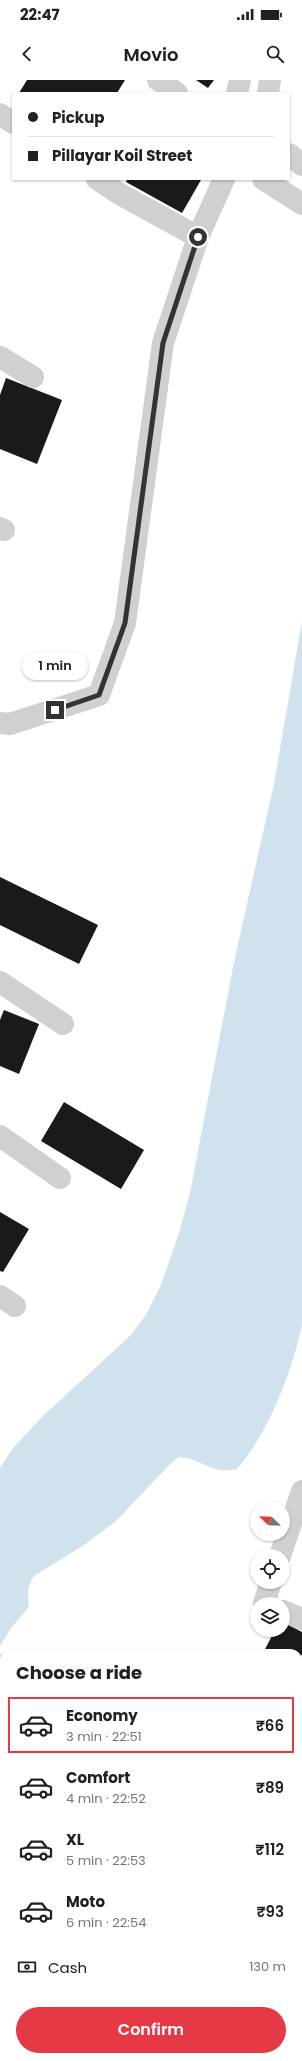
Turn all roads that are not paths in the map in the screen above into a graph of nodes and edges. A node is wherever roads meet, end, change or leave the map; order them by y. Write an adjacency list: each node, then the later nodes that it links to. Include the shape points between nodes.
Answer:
1 (158, 80): 4 (street)
2 (240, 80): 5 (street)
3 (270, 80): 6 (street)
4 (176, 92)
5 (237, 92)
6 (268, 92)
7 (0, 114): 8 (street)
8 (12, 122)
9 (290, 155): 10 (street)
10 (302, 165)
11 (98, 180): 15 (street)
12 (224, 180): 15 (street)
13 (265, 180): 14 (street)
14 (293, 198)
15 (198, 237): 18 (street, via 163,343 125,623 99,695 10,724)
16 (0, 357): 17 (street)
17 (33, 377)
18 (0, 723)
19 (0, 982): 20 (street)
20 (63, 1024)
21 (0, 1136): 22 (street)
22 (60, 1178)
23 (302, 1491): 24 (street)
24 (282, 1549)
25 (290, 1614): 26 (street)
26 (302, 1619)

